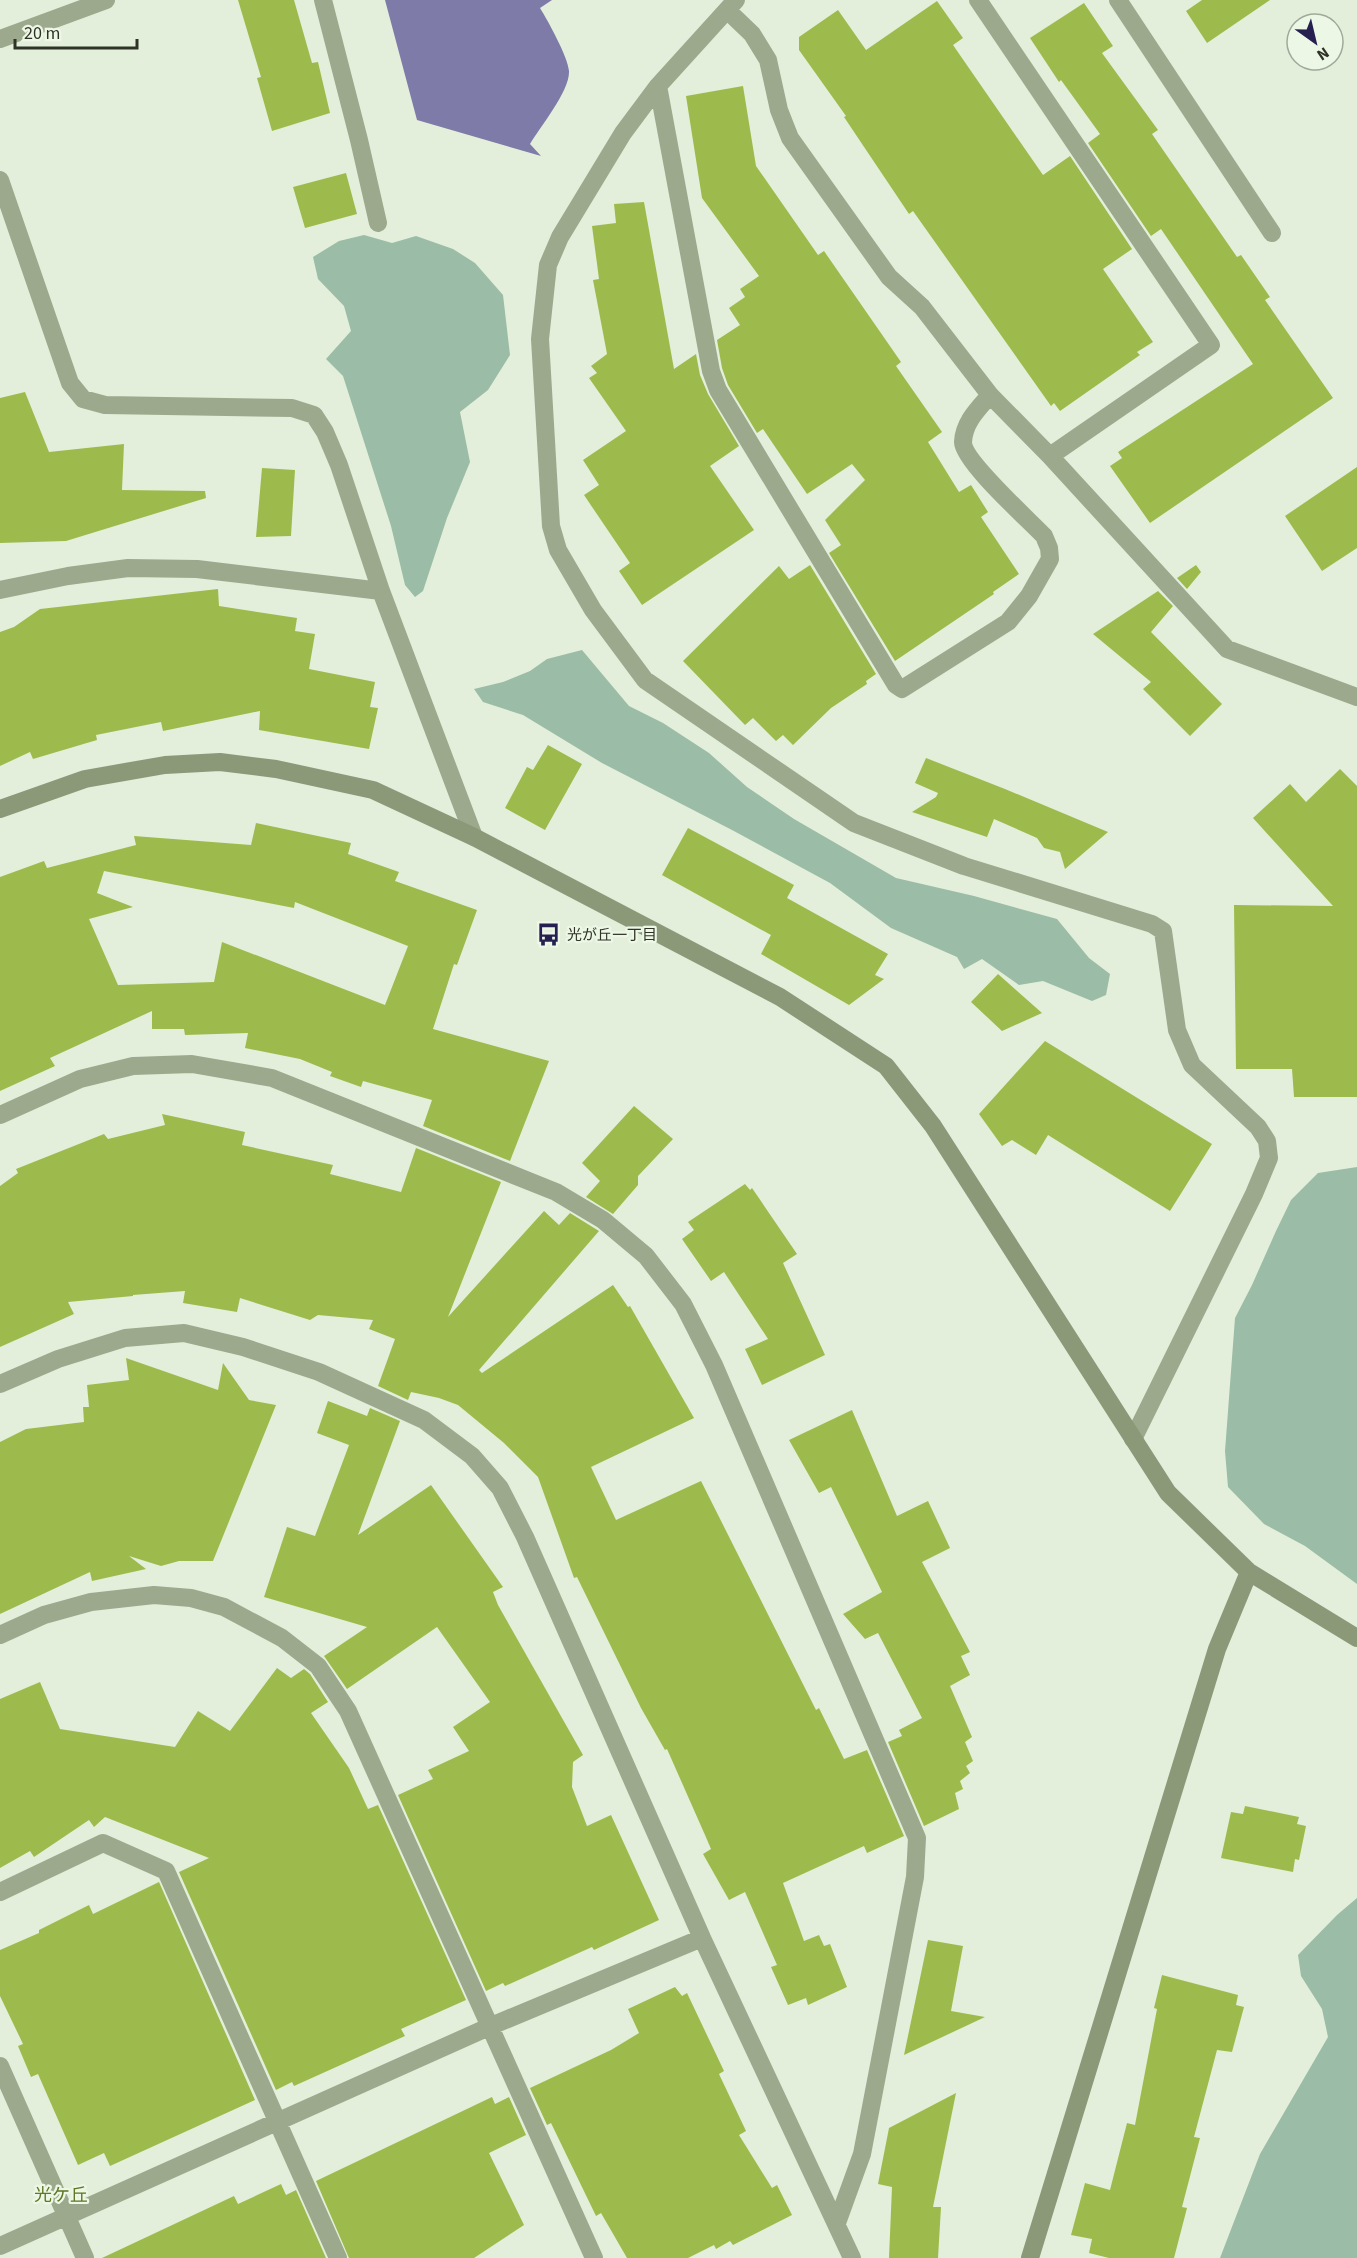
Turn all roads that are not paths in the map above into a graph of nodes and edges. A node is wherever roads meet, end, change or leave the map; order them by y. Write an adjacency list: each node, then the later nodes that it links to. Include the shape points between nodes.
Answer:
1 (106, 0): 6 (street)
2 (323, 0): 9 (street)
3 (978, 0): 12 (street, via 1211,345)
4 (1118, 0): 10 (street)
5 (732, 6): 7 (street); 11 (street, via 768,60 790,138 889,276 922,306)
6 (0, 39)
7 (658, 86): 11 (street, via 711,371 718,390 896,685 902,689 1008,622 1029,596 1050,559 1044,536 971,461 963,444 970,418); 20 (street, via 622,133 548,266 540,339 551,526 558,550 593,610 645,680 854,823 964,866 1152,924 1163,931 1177,1030 1192,1065 1258,1127 1267,1142 1269,1158)
8 (0, 180): 14 (street, via 70,383 83,399 105,405 292,408 314,415 339,465)
9 (378, 223)
10 (1272, 233)
11 (990, 395): 12 (street)
12 (1050, 456): 15 (street, via 1227,649)
13 (0, 590): 14 (street, via 128,568 197,569)
14 (381, 591): 17 (street)
15 (1357, 696)
16 (0, 809): 17 (street, via 85,779 165,765 220,762 276,769 373,790)
17 (474, 837): 20 (street, via 780,997 886,1066 933,1126)
18 (0, 1115): 30 (street, via 80,1079 133,1066 192,1064 272,1078 556,1192 603,1220 646,1256 677,1296 714,1365 917,1838 915,1877 862,2154)
19 (0, 1384): 25 (street, via 58,1359 125,1338 184,1333 319,1372 424,1420 472,1456 500,1488 525,1537)
20 (1133, 1439): 21 (street, via 1168,1492)
21 (1248, 1572): 23 (street); 36 (street, via 1214,1661)
22 (0, 1635): 26 (street, via 44,1615 91,1602 154,1595 191,1598 224,1607 282,1638 318,1666 348,1711)
23 (1357, 1638)
24 (0, 1892): 28 (street, via 103,1844 166,1871)
25 (702, 1938): 26 (street); 30 (street)
26 (491, 2026): 28 (street); 34 (street)
27 (0, 2066): 29 (street)
28 (278, 2121): 29 (street); 33 (street)
29 (66, 2216): 31 (street); 32 (street)
30 (837, 2223): 35 (street)
31 (0, 2246)
32 (85, 2258)
33 (338, 2258)
34 (594, 2258)
35 (852, 2258)
36 (1030, 2258)

